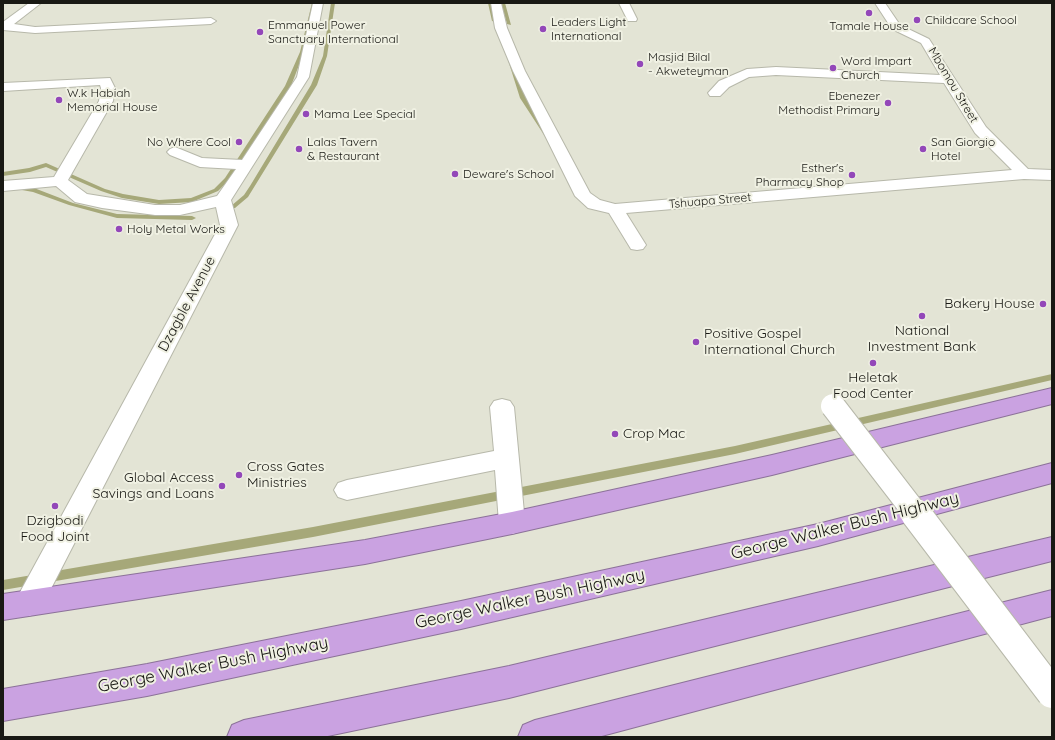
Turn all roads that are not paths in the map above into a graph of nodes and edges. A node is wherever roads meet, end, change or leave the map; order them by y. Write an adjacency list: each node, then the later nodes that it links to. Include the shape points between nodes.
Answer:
1 (36, 3): 7 (street)
2 (318, 3): 15 (street, via 303,77)
3 (496, 3): 21 (street, Tshuapa Street, via 501,28 519,71 583,196 594,204)
4 (624, 3): 8 (street)
5 (880, 3): 11 (street, Mbomou Street, via 896,27 925,41)
6 (3, 17): 7 (street)
7 (16, 17): 10 (street)
8 (632, 19)
9 (211, 20): 10 (street, via 35,30)
10 (3, 27)
11 (949, 79): 13 (street, via 776,71 747,73 724,84); 16 (street, Mbomou Street, via 980,130)
12 (3, 87): 18 (street, via 105,81 108,88 106,101)
13 (715, 93)
14 (175, 152): 15 (street, via 200,162)
15 (247, 165): 20 (street)
16 (1024, 174): 17 (street, Tshuapa Street); 21 (street, Tshuapa Street)
17 (1052, 175)
18 (60, 181): 19 (street); 20 (street, via 81,198 134,208 180,210)
19 (3, 186)
20 (223, 200): 31 (street, Dzagble Avenue, via 229,225)
21 (615, 209): 22 (street)
22 (637, 245)
23 (1052, 396): 29 (highway, via 780,463)
24 (833, 406): 34 (street, bridge)
25 (502, 407): 26 (street)
26 (506, 458): 28 (street); 29 (street)
27 (1052, 473): 35 (highway, George Walker Bush Highway, via 818,535 469,613 147,680)
28 (347, 490)
29 (512, 523): 31 (highway, via 365,552)
30 (1052, 549): 36 (highway, via 509,682)
31 (29, 603): 33 (highway)
32 (1052, 603): 37 (highway)
33 (3, 607)
34 (1052, 693)
35 (3, 705)
36 (244, 737)
37 (535, 737)

